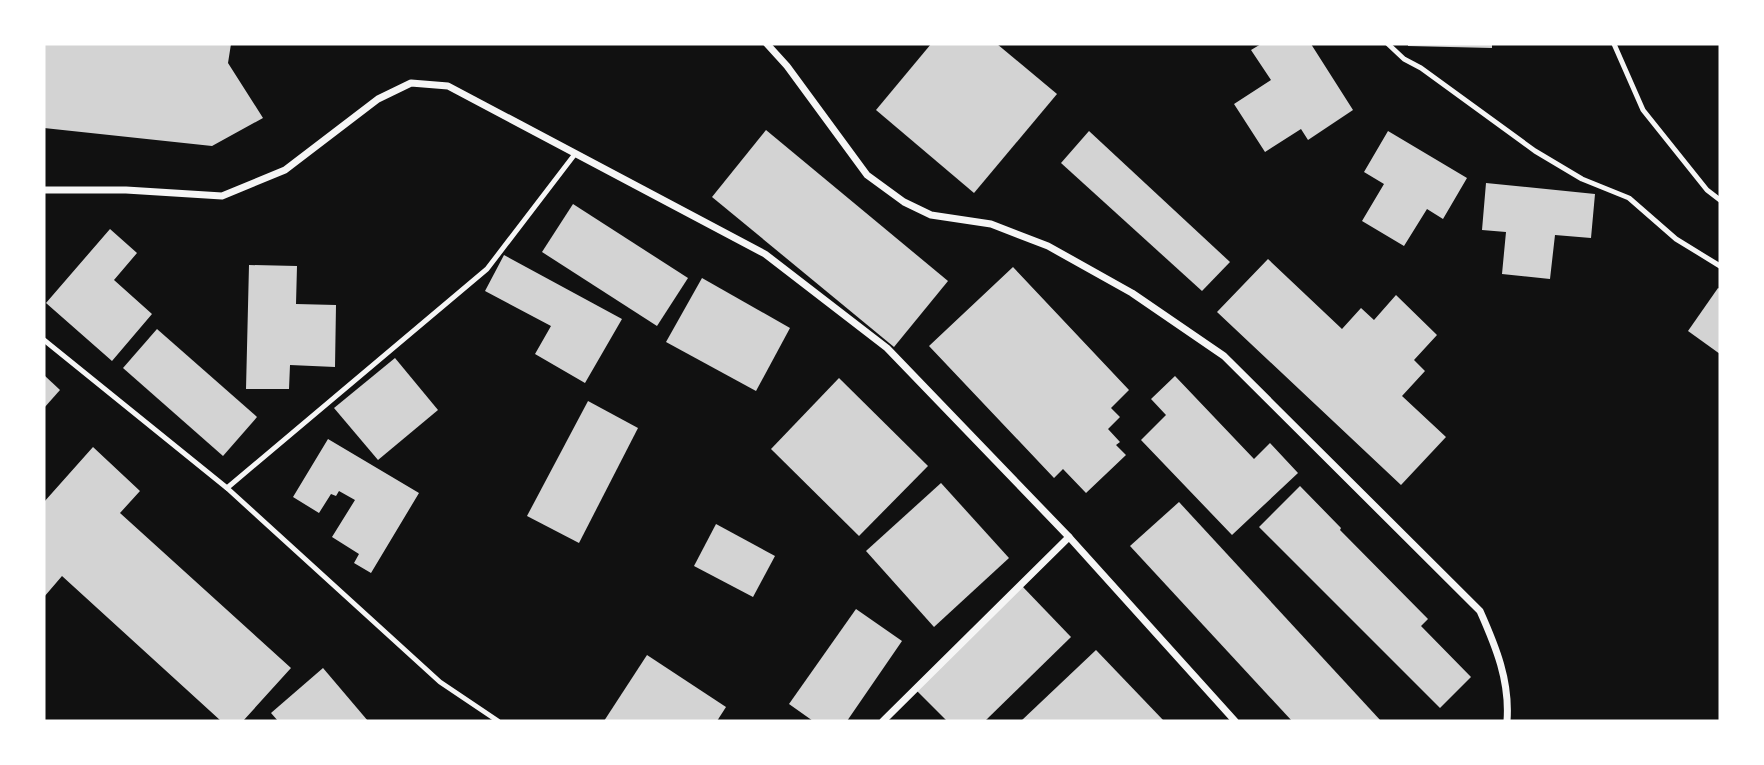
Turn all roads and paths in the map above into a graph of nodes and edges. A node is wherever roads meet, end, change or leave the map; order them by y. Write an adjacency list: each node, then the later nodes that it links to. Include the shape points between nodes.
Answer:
1 (767, 44): 14 (street, via 867,175 904,202 931,215 991,224 1048,246 1132,293 1224,356 1480,611 1501,658)
2 (1388, 44): 7 (lane, via 1535,151 1582,179 1629,198 1676,239)
3 (1614, 44): 6 (lane, via 1643,110)
4 (575, 154): 5 (street, via 448,86 411,83 378,99 285,170 222,196); 9 (lane, via 487,269); 10 (street, via 765,254 887,348)
5 (44, 190)
6 (1720, 200)
7 (1720, 266)
8 (44, 340): 9 (lane)
9 (227, 488): 11 (lane, via 440,682)
10 (1069, 537): 12 (street); 13 (street)
11 (498, 721)
12 (883, 721)
13 (1235, 721)
14 (1507, 721)

